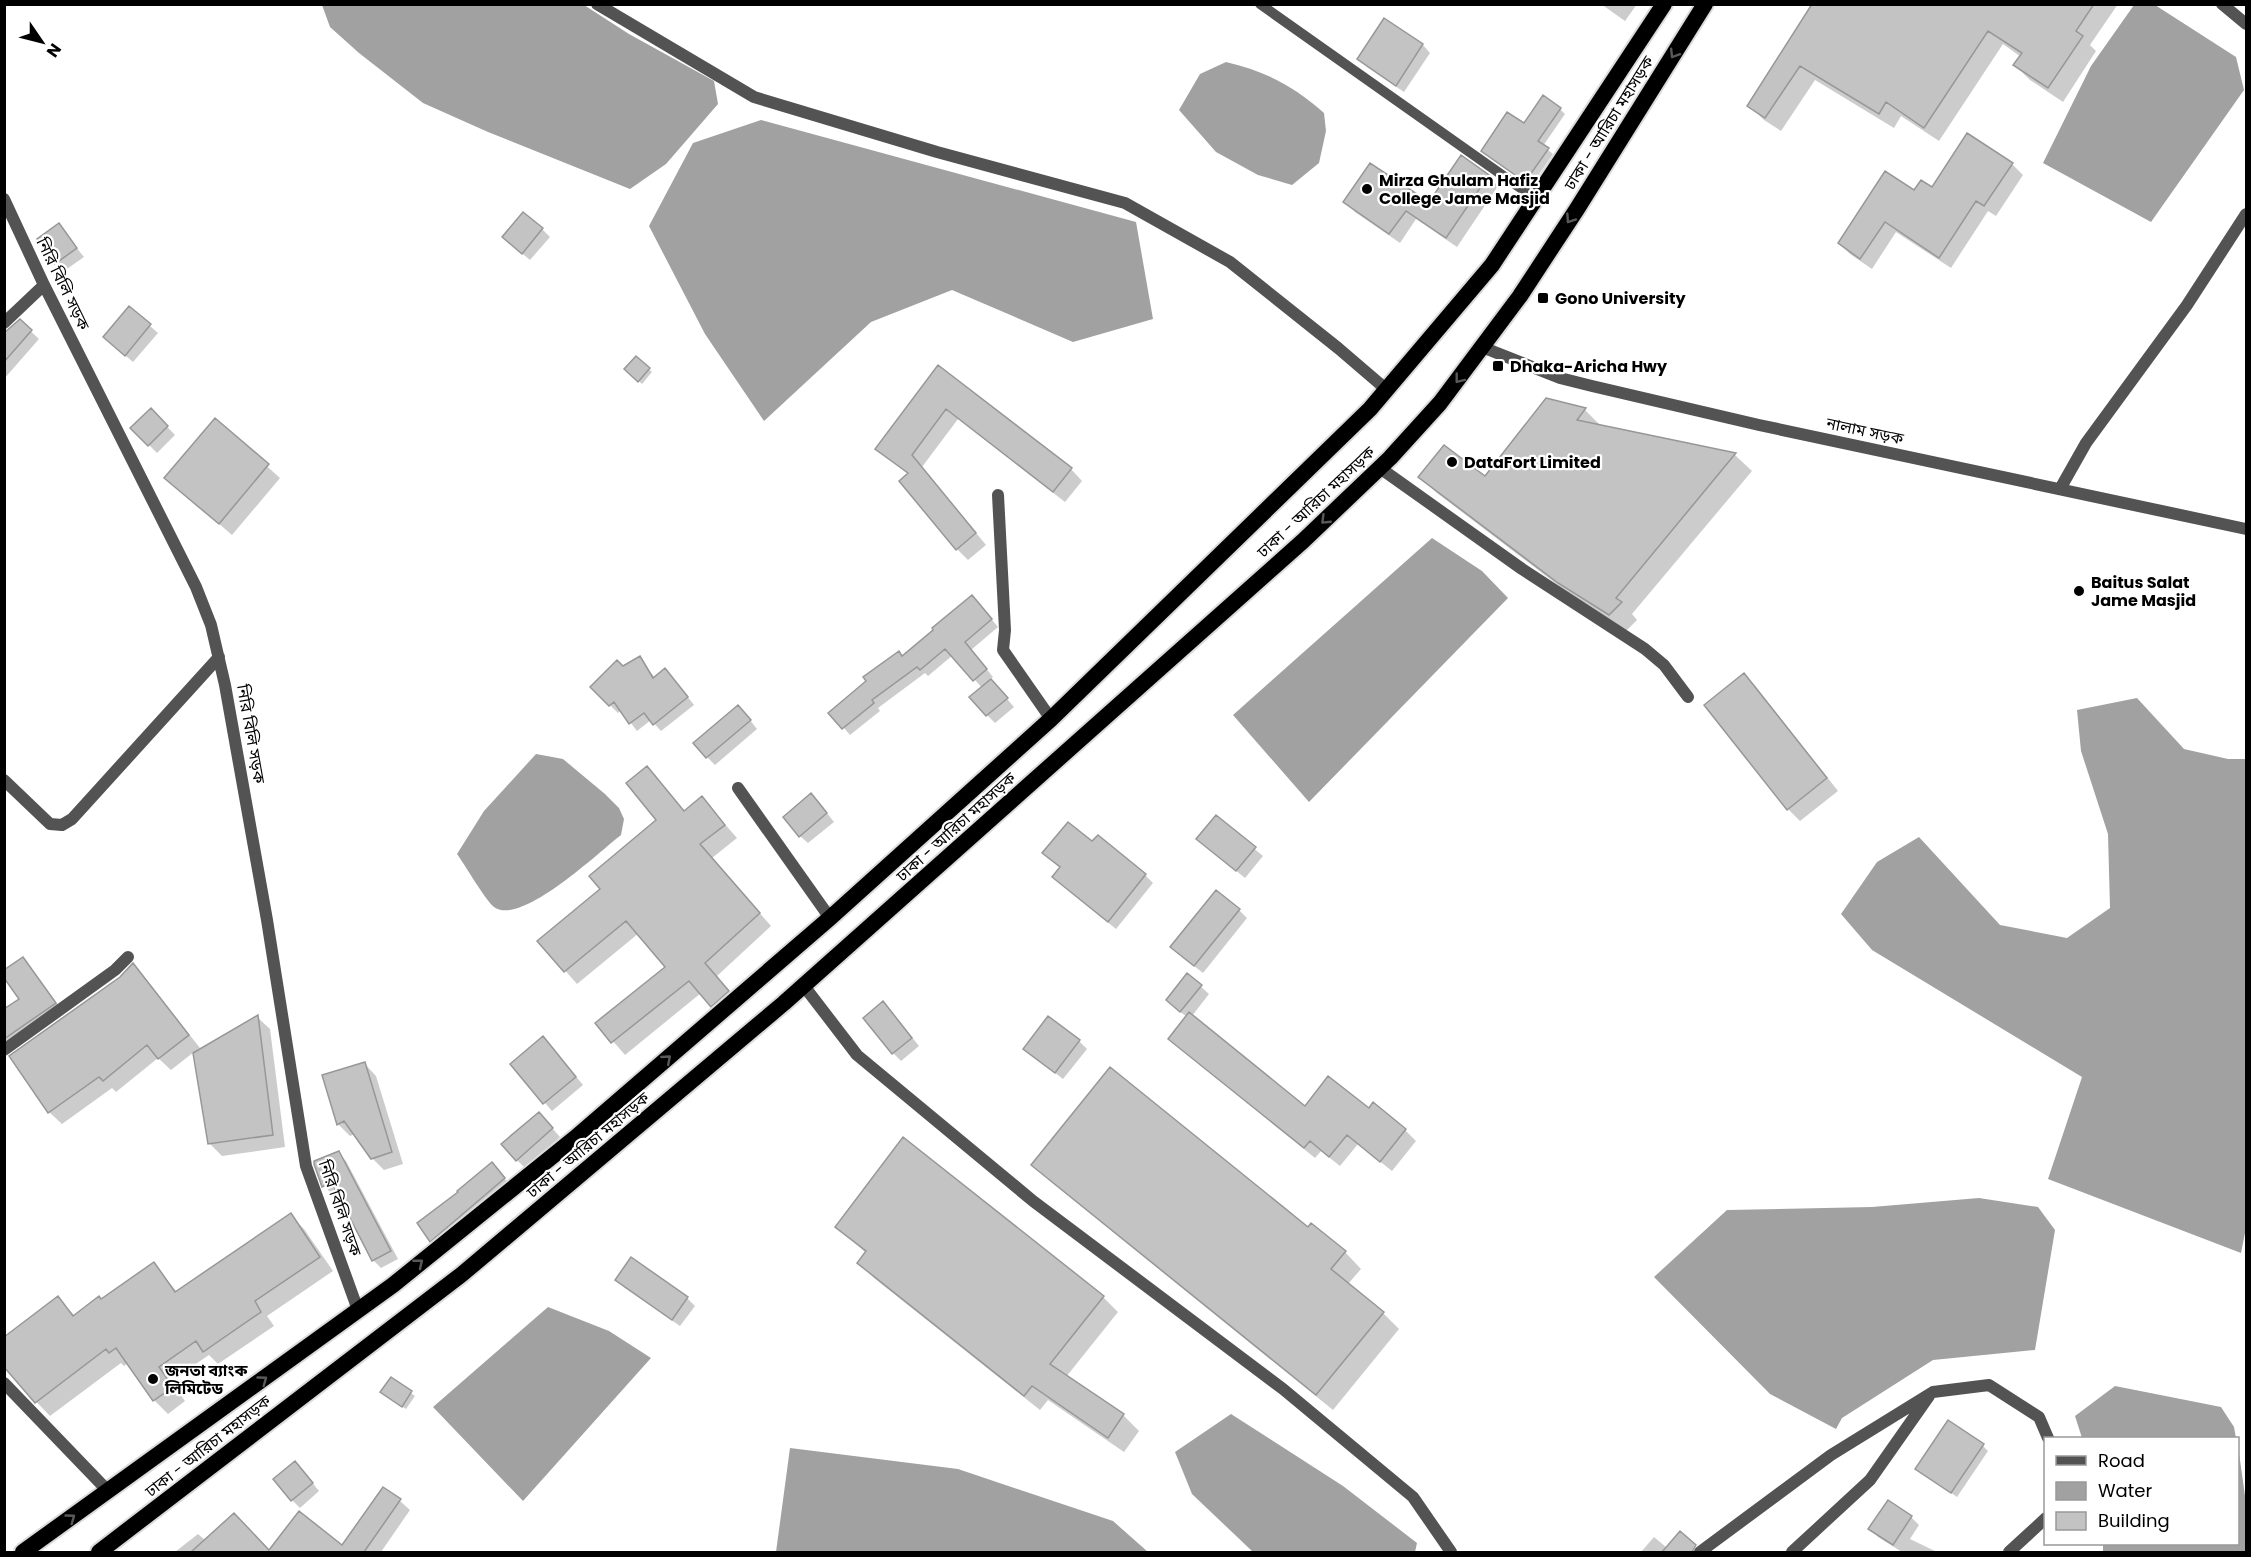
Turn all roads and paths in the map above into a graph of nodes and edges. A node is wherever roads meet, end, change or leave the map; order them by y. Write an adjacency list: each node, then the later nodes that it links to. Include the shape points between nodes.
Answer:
1 (597, 4): 13 (street, via 754,97 1125,203 1230,262)
2 (1260, 4): 8 (lane)
3 (1664, 4): 8 (highway)
4 (1705, 4): 12 (highway, ঢাকা - আরিচা মহাসড়ক, one-way to 12, via 1577,209)
5 (2222, 4): 6 (street)
6 (2247, 24)
7 (4, 199): 10 (street, নিরি বিলি সড়ক)
8 (1536, 199): 13 (highway, via 1492,265)
9 (2247, 214): 15 (street, via 2187,305 2086,443)
10 (45, 285): 11 (street); 18 (street, নিরি বিলি সড়ক, via 196,587)
11 (4, 323)
12 (1482, 347): 14 (highway, ঢাকা - আরিচা মহাসড়ক, one-way to 14, via 1440,403); 15 (street, নালাম সড়ক, via 1560,378 1592,386)
13 (1387, 390): 20 (highway)
14 (1380, 468): 19 (street, via 1522,569 1645,649 1664,665); 25 (highway, ঢাকা - আরিচা মহাসড়ক, one-way to 25)
15 (2060, 489): 17 (street, নালাম সড়ক)
16 (998, 495): 20 (street, via 1004,650)
17 (2247, 529)
18 (219, 657): 21 (street, via 72,819 62,825 50,824); 27 (street, নিরি বিলি সড়ক, via 267,920 306,1166)
19 (1688, 697)
20 (1051, 719): 23 (highway)
21 (4, 780)
22 (738, 788): 23 (street)
23 (830, 918): 27 (highway, one-way to 23, via 575,1137)
24 (128, 957): 26 (street)
25 (804, 986): 34 (highway, ঢাকা - আরিচা মহাসড়ক, via 461,1275); 35 (street, via 857,1055 1033,1201 1283,1389 1413,1497)
26 (4, 1050)
27 (358, 1310): 31 (highway, one-way to 27)
28 (4, 1383): 31 (street)
29 (1933, 1392): 30 (street, via 1989,1385 2039,1417); 36 (street, via 1831,1455); 37 (street, via 1870,1480)
30 (2048, 1437)
31 (108, 1491): 33 (highway, one-way to 31)
32 (2044, 1520): 38 (street)
33 (23, 1552)
34 (99, 1552)
35 (1451, 1552)
36 (1700, 1552)
37 (1792, 1552)
38 (2008, 1552)

